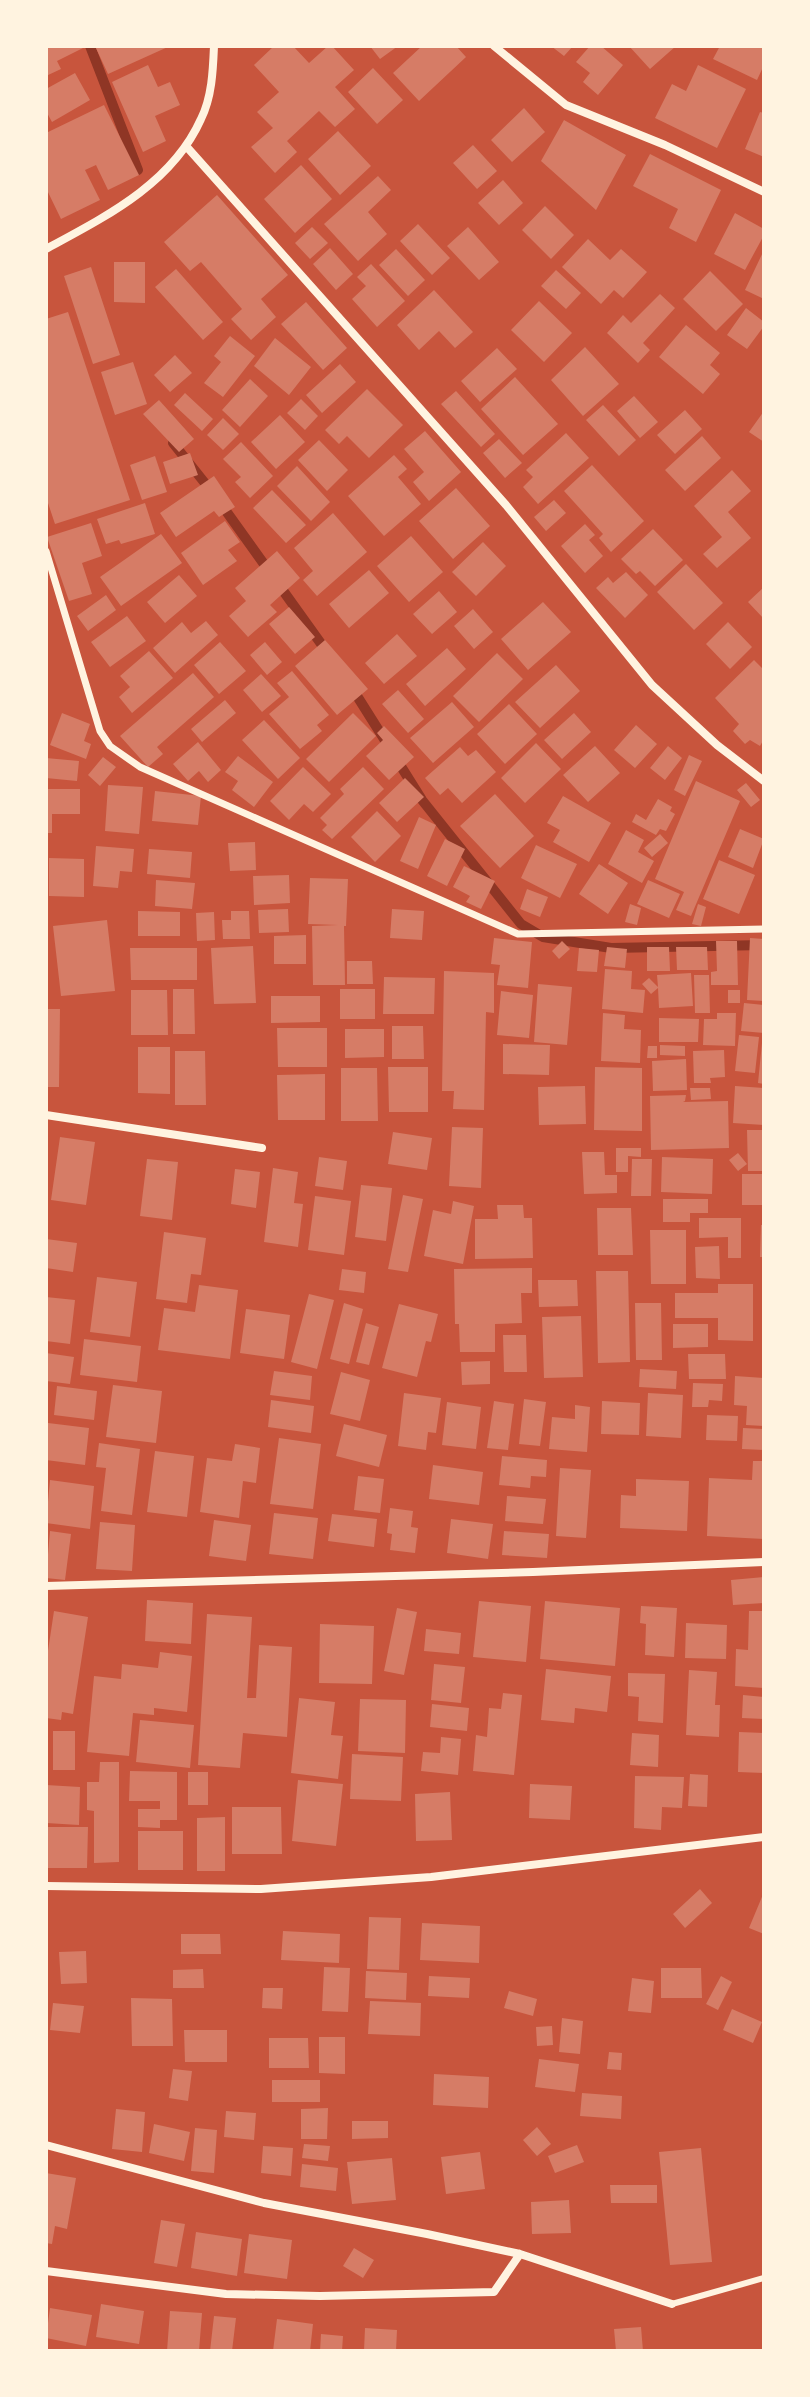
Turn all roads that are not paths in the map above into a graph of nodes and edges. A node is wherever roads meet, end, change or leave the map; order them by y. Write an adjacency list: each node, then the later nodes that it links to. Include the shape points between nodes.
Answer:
1 (214, 46): 3 (street, via 202,118)
2 (494, 46): 4 (street, via 566,105)
3 (186, 146): 5 (street, via 157,180); 7 (street, via 506,505 652,685)
4 (764, 192)
5 (46, 249)
6 (46, 551): 8 (street, via 100,731 110,746 140,767 518,934)
7 (764, 781)
8 (764, 929)
9 (46, 1115): 10 (street)
10 (262, 1148)
11 (764, 1562): 12 (street)
12 (46, 1586)
13 (764, 1837): 14 (street, via 431,1877 276,1888)
14 (46, 1886)
15 (46, 2145): 16 (street, via 264,2203)
16 (520, 2254): 17 (street, via 494,2292 226,2294); 19 (street)
17 (46, 2271)
18 (764, 2278): 19 (lane)
19 (672, 2304)

